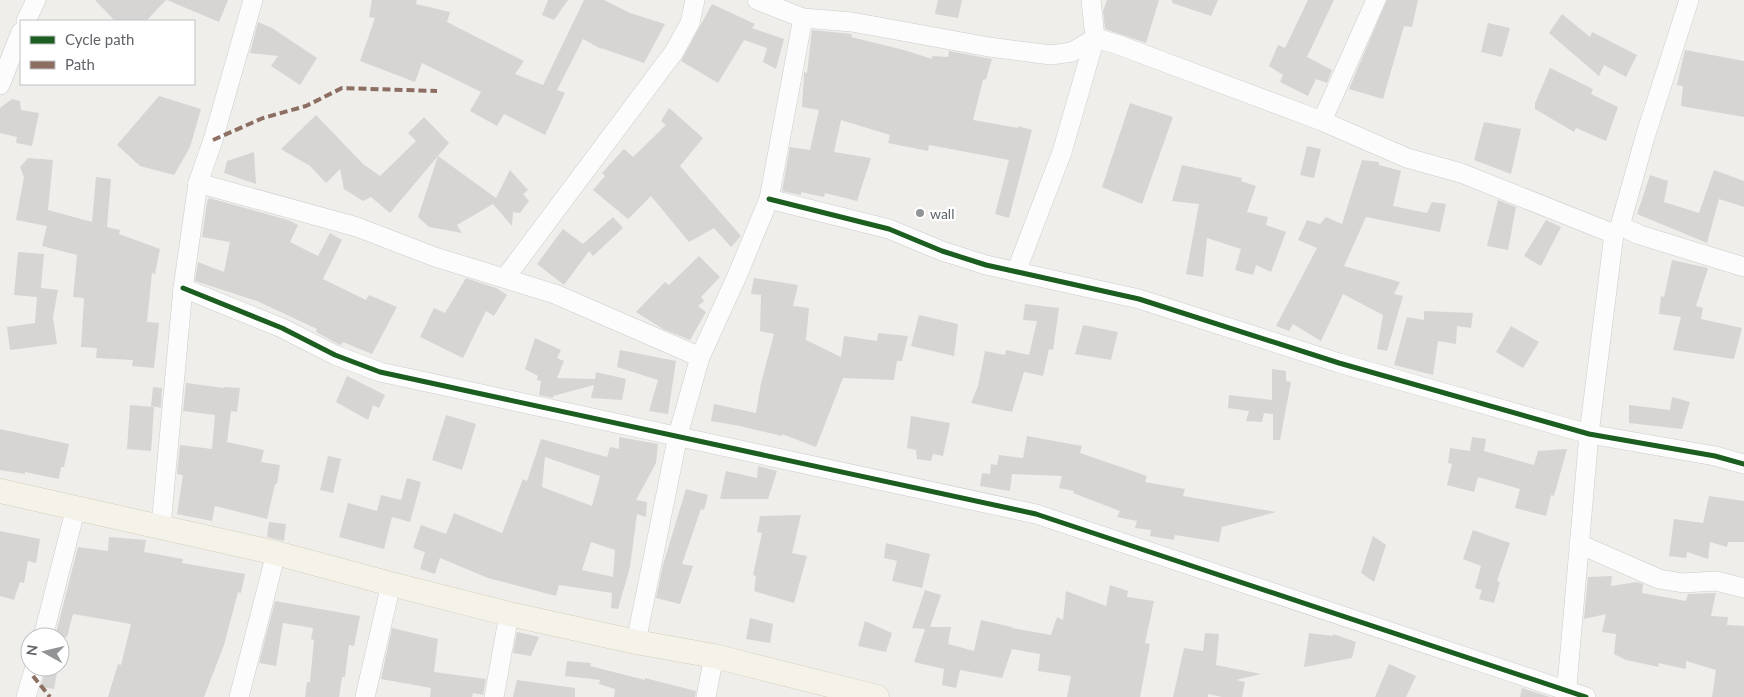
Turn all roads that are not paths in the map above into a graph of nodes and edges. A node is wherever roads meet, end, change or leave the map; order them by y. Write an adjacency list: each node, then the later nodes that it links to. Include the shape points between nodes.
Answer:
1 (36, 0): 9 (street)
2 (253, 0): 14 (street)
3 (695, 0): 19 (street, via 690,23 674,52)
4 (757, 0): 8 (street)
5 (1091, 0): 11 (street)
6 (1376, 0): 13 (street)
7 (1689, 0): 16 (street)
8 (803, 18): 11 (street, via 852,22 1051,55 1072,52); 15 (street)
9 (26, 20)
10 (20, 35): 12 (street)
11 (1095, 38): 13 (street); 18 (street, via 1062,152)
12 (0, 85)
13 (1322, 121): 16 (street, via 1407,158 1460,173)
14 (198, 183): 19 (street, via 357,227 435,257); 20 (street)
15 (769, 199): 18 (street, via 889,229 942,251); 21 (street)
16 (1617, 230): 17 (street); 22 (street)
17 (1744, 267)
18 (1016, 272): 22 (street, via 1139,299 1339,363)
19 (505, 278): 21 (street, via 555,294)
20 (183, 288): 23 (street, via 380,372); 27 (street)
21 (700, 357): 23 (street)
22 (1589, 434): 24 (street); 28 (street)
23 (678, 435): 34 (street); 37 (street, via 1036,514)
24 (1744, 464)
25 (0, 491): 26 (main road)
26 (76, 507): 27 (main road); 33 (street)
27 (161, 526): 29 (main road)
28 (1579, 544): 31 (street, via 1670,582 1716,581); 37 (street)
29 (276, 553): 30 (main road); 39 (street)
30 (391, 584): 32 (main road); 40 (street)
31 (1744, 588)
32 (509, 614): 34 (main road); 41 (street)
33 (46, 627)
34 (636, 642): 35 (main road)
35 (714, 656): 42 (street); 43 (main road)
36 (32, 677): 38 (street)
37 (1567, 694): 44 (street)
38 (26, 697)
39 (239, 697)
40 (365, 697)
41 (494, 697)
42 (706, 697)
43 (877, 697)
44 (1586, 697)

